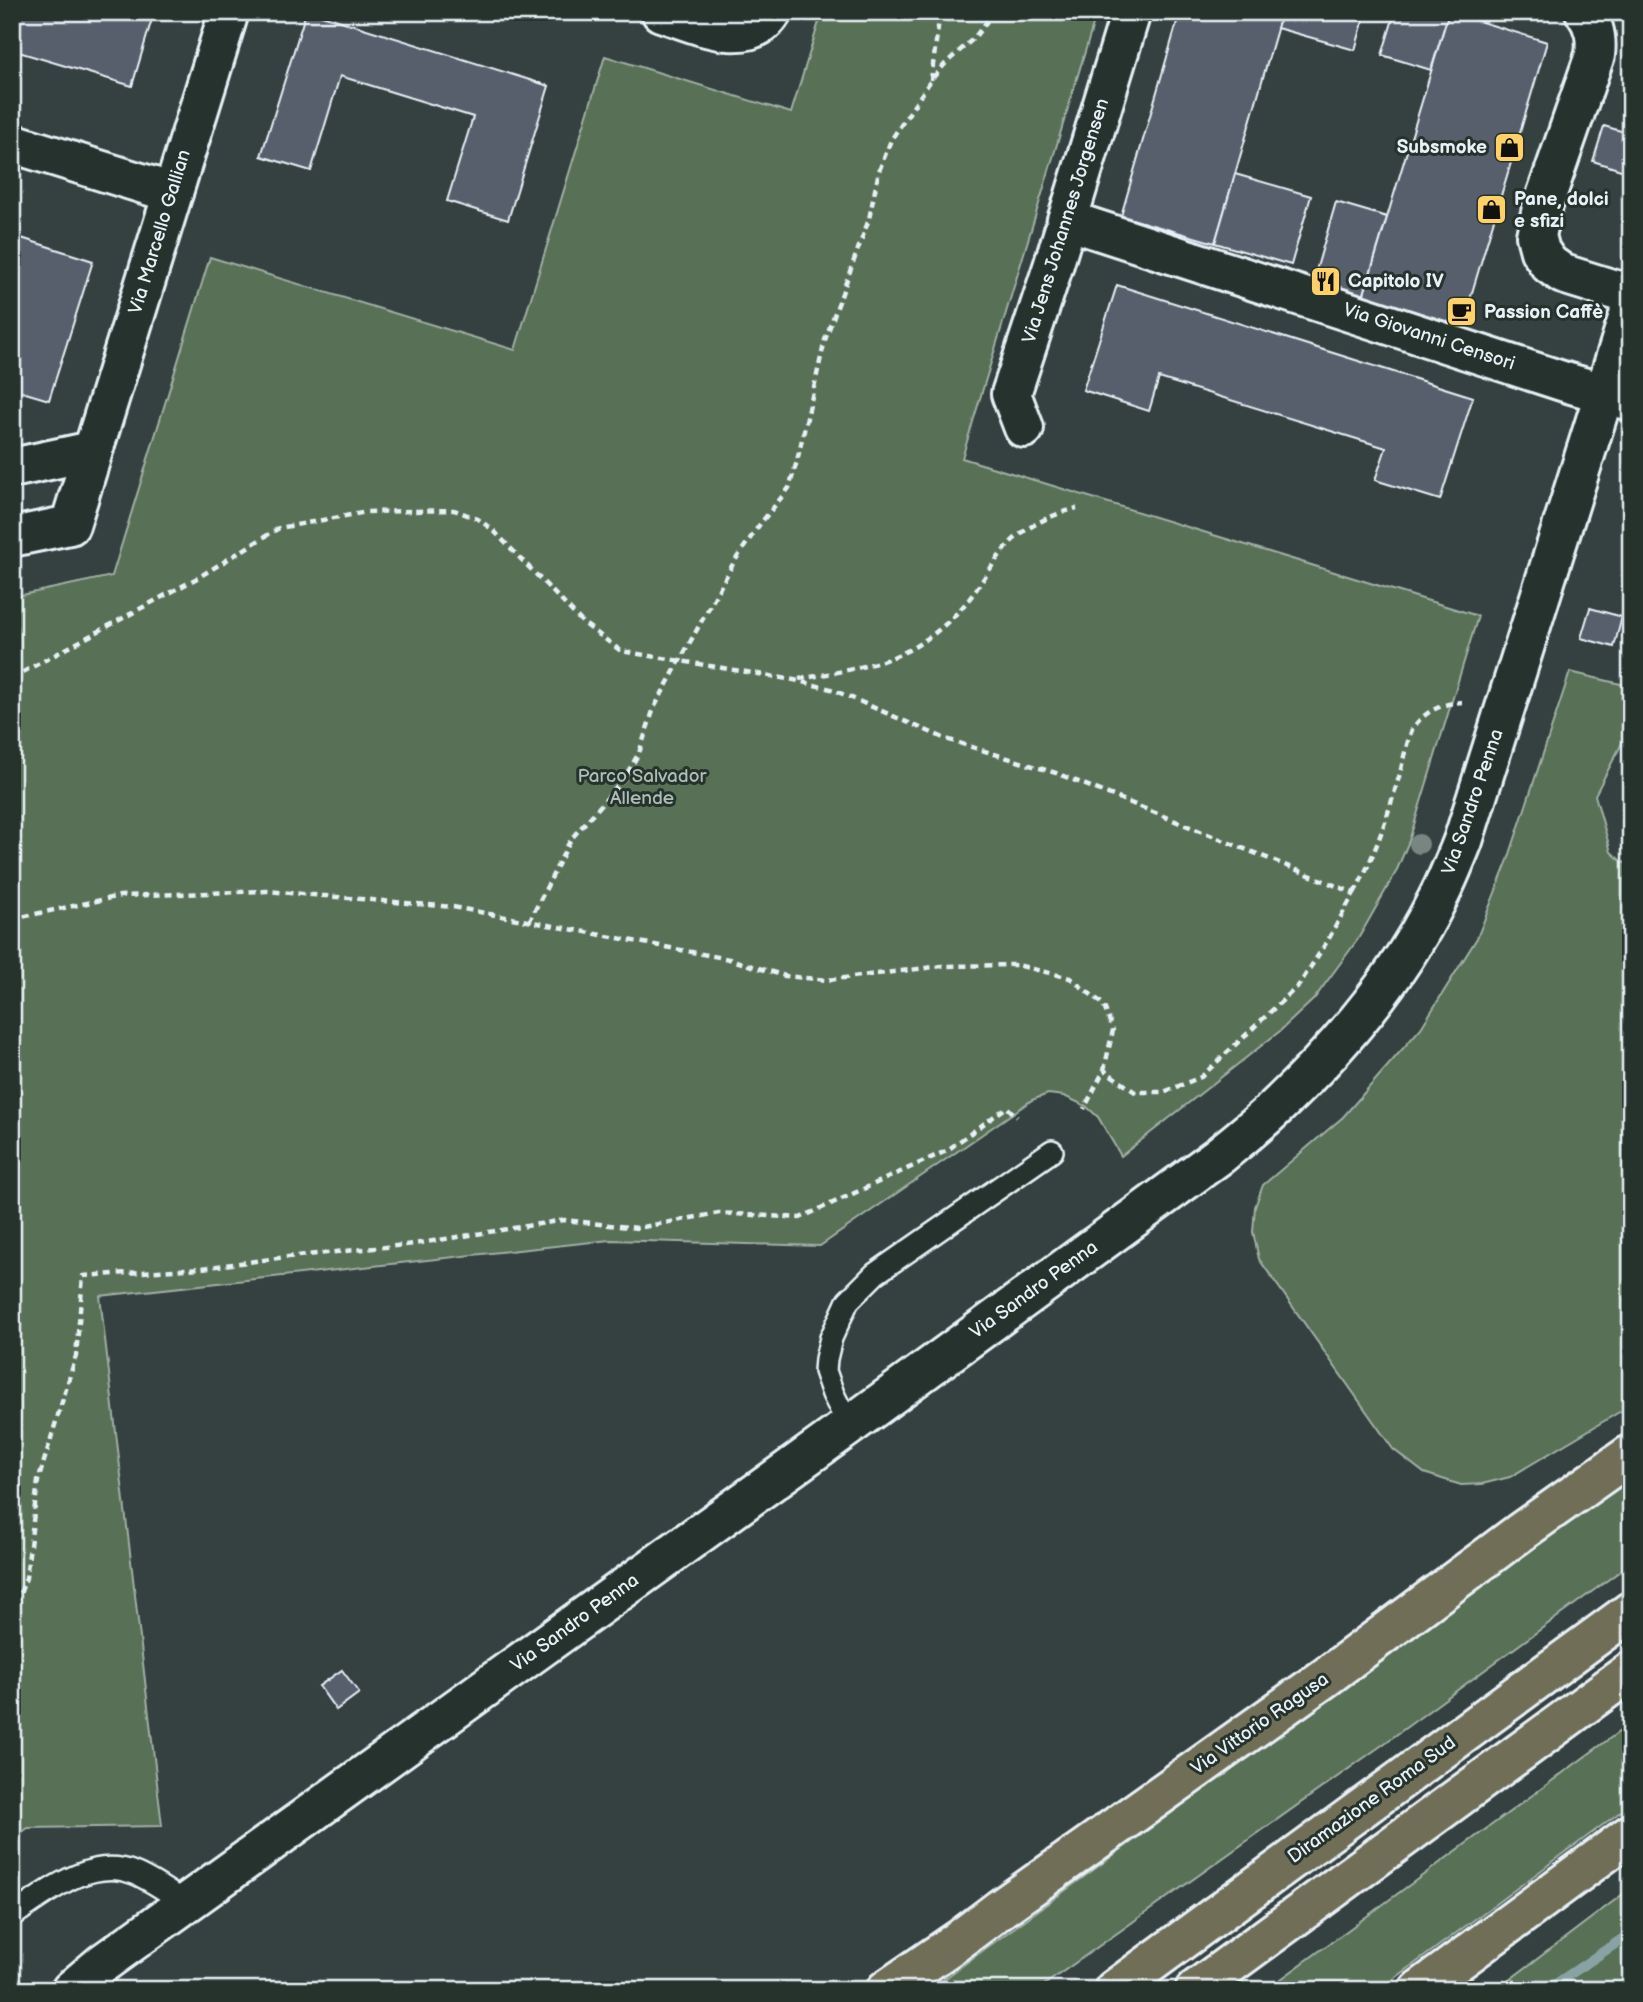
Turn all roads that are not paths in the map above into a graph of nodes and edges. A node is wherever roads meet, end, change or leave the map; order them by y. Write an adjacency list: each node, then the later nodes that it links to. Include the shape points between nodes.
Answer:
1 (229, 12): 7 (street, Via Marcello Gallian)
2 (661, 12): 3 (street, via 732,33 762,25)
3 (772, 12)
4 (1131, 12): 8 (street, Via Jens Johannes Jorgensen)
5 (1590, 23): 9 (street, via 1595,55 1536,236 1549,264 1563,274)
6 (12, 143): 7 (street)
7 (173, 193): 13 (street, Via Marcello Gallian)
8 (1067, 220): 11 (street, Via Giovanni Censori); 12 (street, Via Jens Johannes Jorgensen, via 1011,394)
9 (1631, 295)
10 (1631, 309): 11 (street, Via Sandro Penna)
11 (1617, 397): 17 (street, Via Sandro Penna, via 1463,841 1437,901 1377,994 1272,1112 1220,1156)
12 (1024, 428)
13 (92, 451): 14 (street); 15 (street, Via Marcello Gallian, via 70,525)
14 (12, 468)
15 (12, 537)
16 (1052, 1152): 17 (lane, via 875,1274 848,1301 831,1338 825,1371)
17 (849, 1426): 22 (street, Via Sandro Penna)
18 (1631, 1454): 25 (highway, Via Vittorio Ragusa)
19 (1631, 1611): 26 (highway, Diramazione Roma Sud)
20 (1631, 1671): 27 (highway)
21 (1631, 1834): 28 (highway)
22 (185, 1903): 23 (lane, via 139,1875 110,1868 71,1879); 24 (street, Via Sandro Penna)
23 (12, 1916)
24 (71, 1990)
25 (886, 1990)
26 (1114, 1990)
27 (1195, 1990)
28 (1419, 1990)

